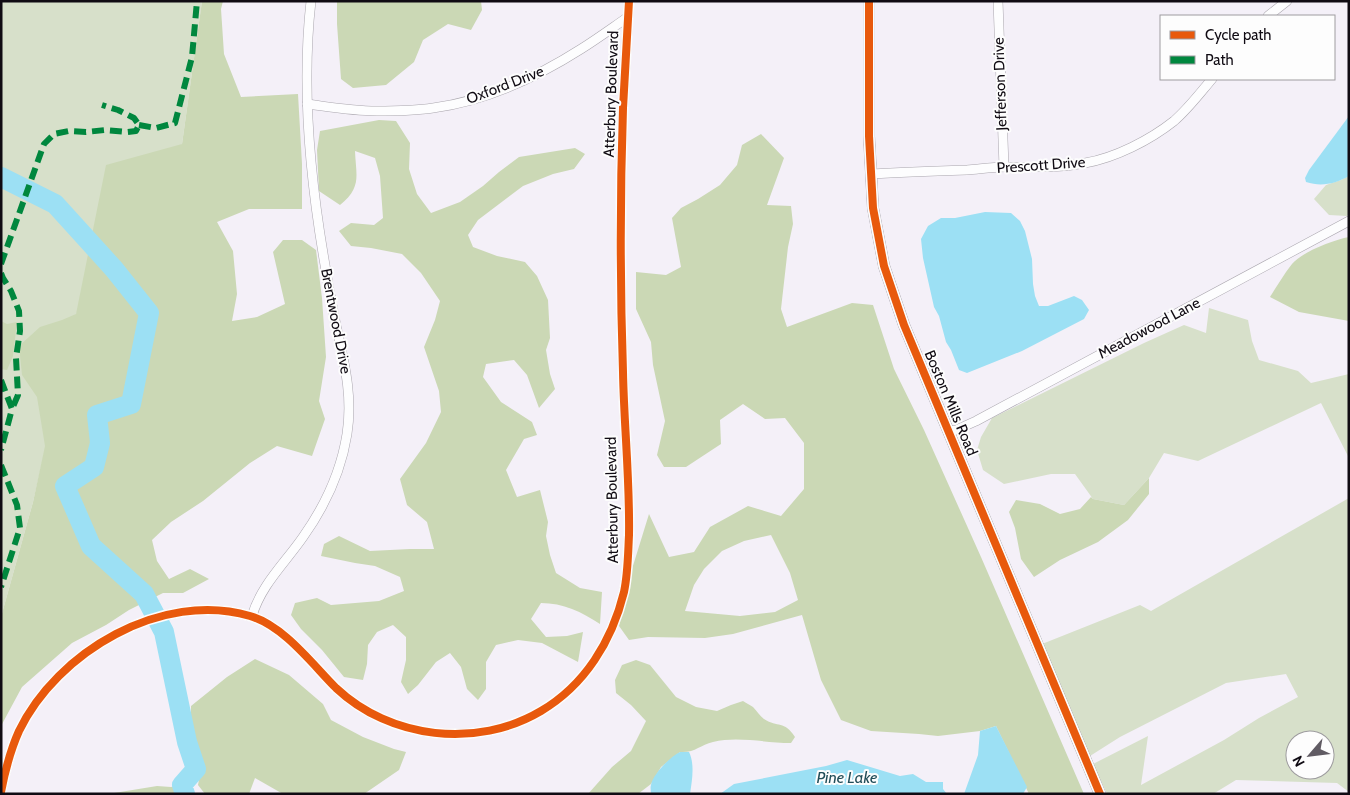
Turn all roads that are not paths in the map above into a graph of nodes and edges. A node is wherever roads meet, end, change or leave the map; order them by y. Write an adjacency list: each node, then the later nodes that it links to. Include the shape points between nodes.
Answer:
1 (311, 1): 9 (street, Brentwood Drive)
2 (629, 1): 7 (street, Atterbury Boulevard)
3 (869, 1): 11 (street, Boston Mills Road)
4 (998, 1): 10 (street, Jefferson Drive)
5 (1287, 1): 6 (street)
6 (1269, 15)
7 (628, 17): 9 (street, Oxford Drive, via 545,69 474,99 433,108 375,111); 14 (street, Atterbury Boulevard, via 621,221 628,568 616,618 595,661 556,702 514,724 467,734 418,731 394,724 355,704 297,646)
8 (1211, 80): 10 (street, Prescott Drive, via 1174,120 1145,140 1116,154 1093,162 1069,165)
9 (307, 104): 14 (street, Brentwood Drive, via 323,256 346,369 349,395 347,432 342,462 331,491 303,537 263,590)
10 (1004, 167): 11 (street, Prescott Drive)
11 (872, 174): 13 (street, Boston Mills Road, via 873,208 888,280)
12 (1349, 221): 13 (street, Meadowood Lane, via 976,421)
13 (948, 431): 16 (street, Boston Mills Road)
14 (252, 616): 15 (street, Atterbury Boulevard, via 217,610 163,616 97,644 45,691 24,722 11,748)
15 (1, 792)
16 (1100, 794)

